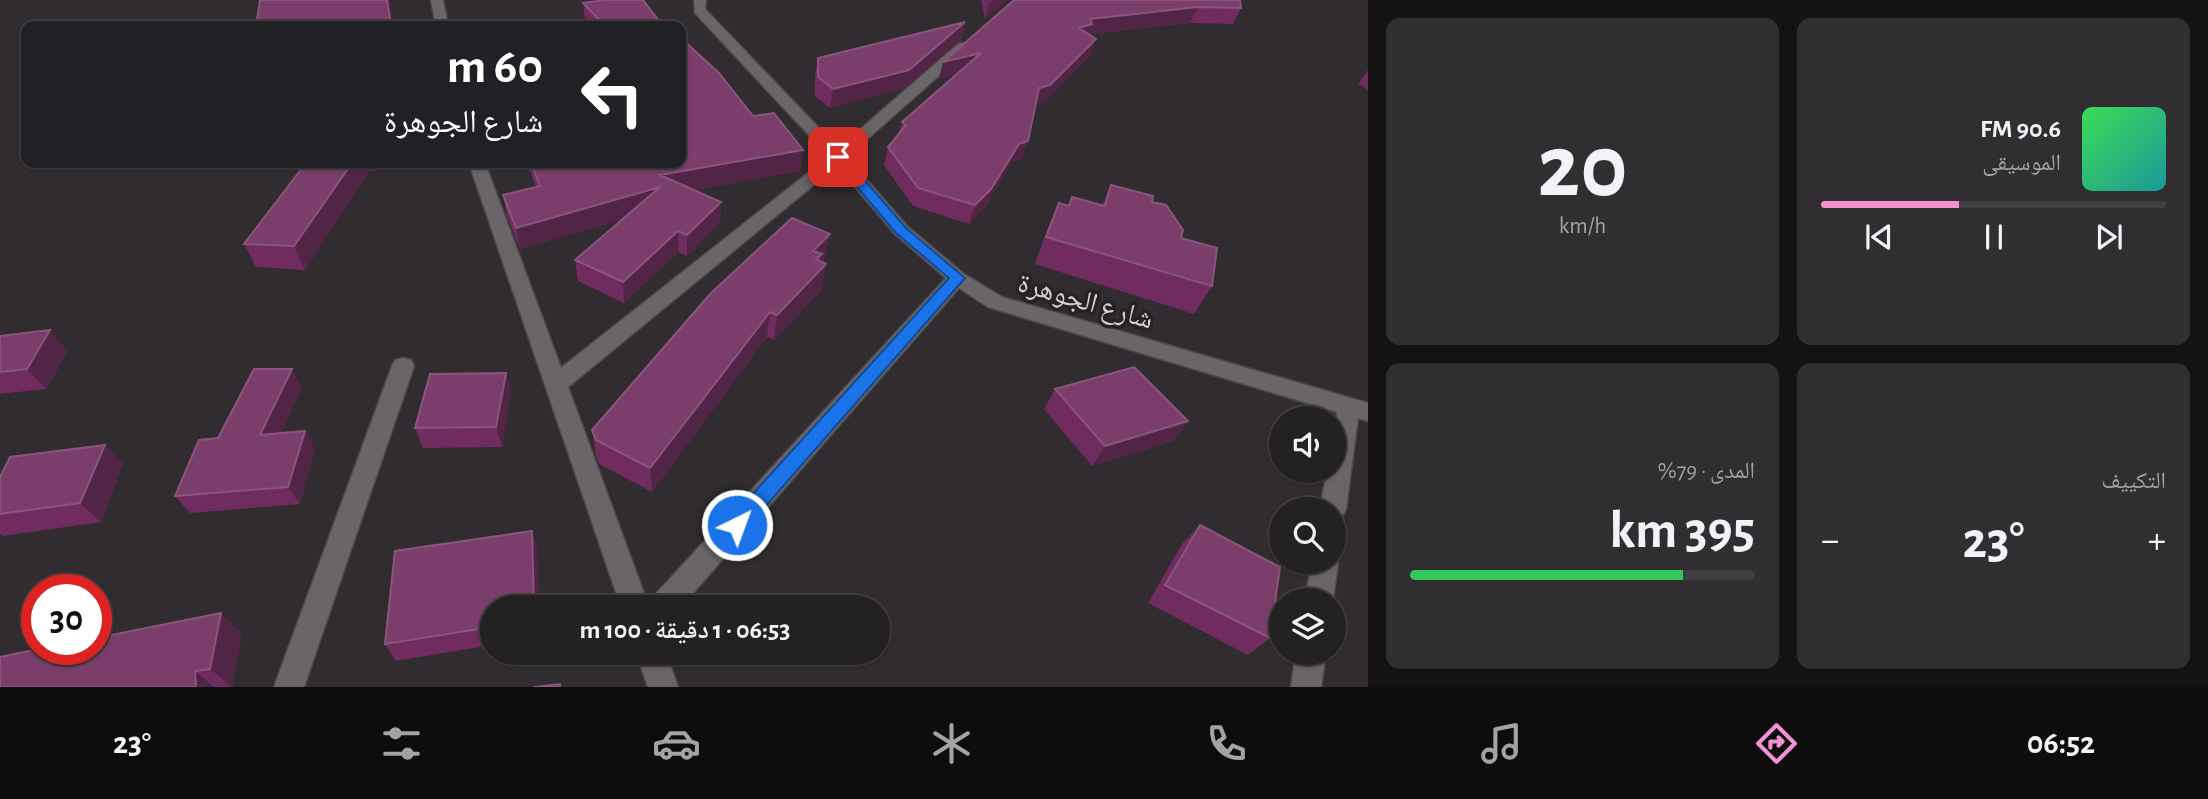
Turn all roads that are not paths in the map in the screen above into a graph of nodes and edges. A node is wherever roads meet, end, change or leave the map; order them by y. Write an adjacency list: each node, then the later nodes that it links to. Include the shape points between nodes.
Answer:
1 (437, 0): 3 (street)
2 (700, 0): 5 (street, شارع الجوهرة, via 699,10)
3 (441, 21)
4 (978, 35): 5 (street)
5 (838, 157): 7 (street, شارع الجوهرة, via 901,230); 9 (street)
6 (479, 168): 9 (street)
7 (957, 278): 10 (street, شارع الجوهرة, via 995,302); 13 (street)
8 (403, 366): 16 (street)
9 (556, 384): 12 (street)
10 (1358, 408): 11 (street)
11 (1336, 497)
12 (631, 595)
13 (674, 595)
14 (655, 665): 17 (street)
15 (1309, 665): 18 (street)
16 (289, 687)
17 (663, 687)
18 (1306, 687)

